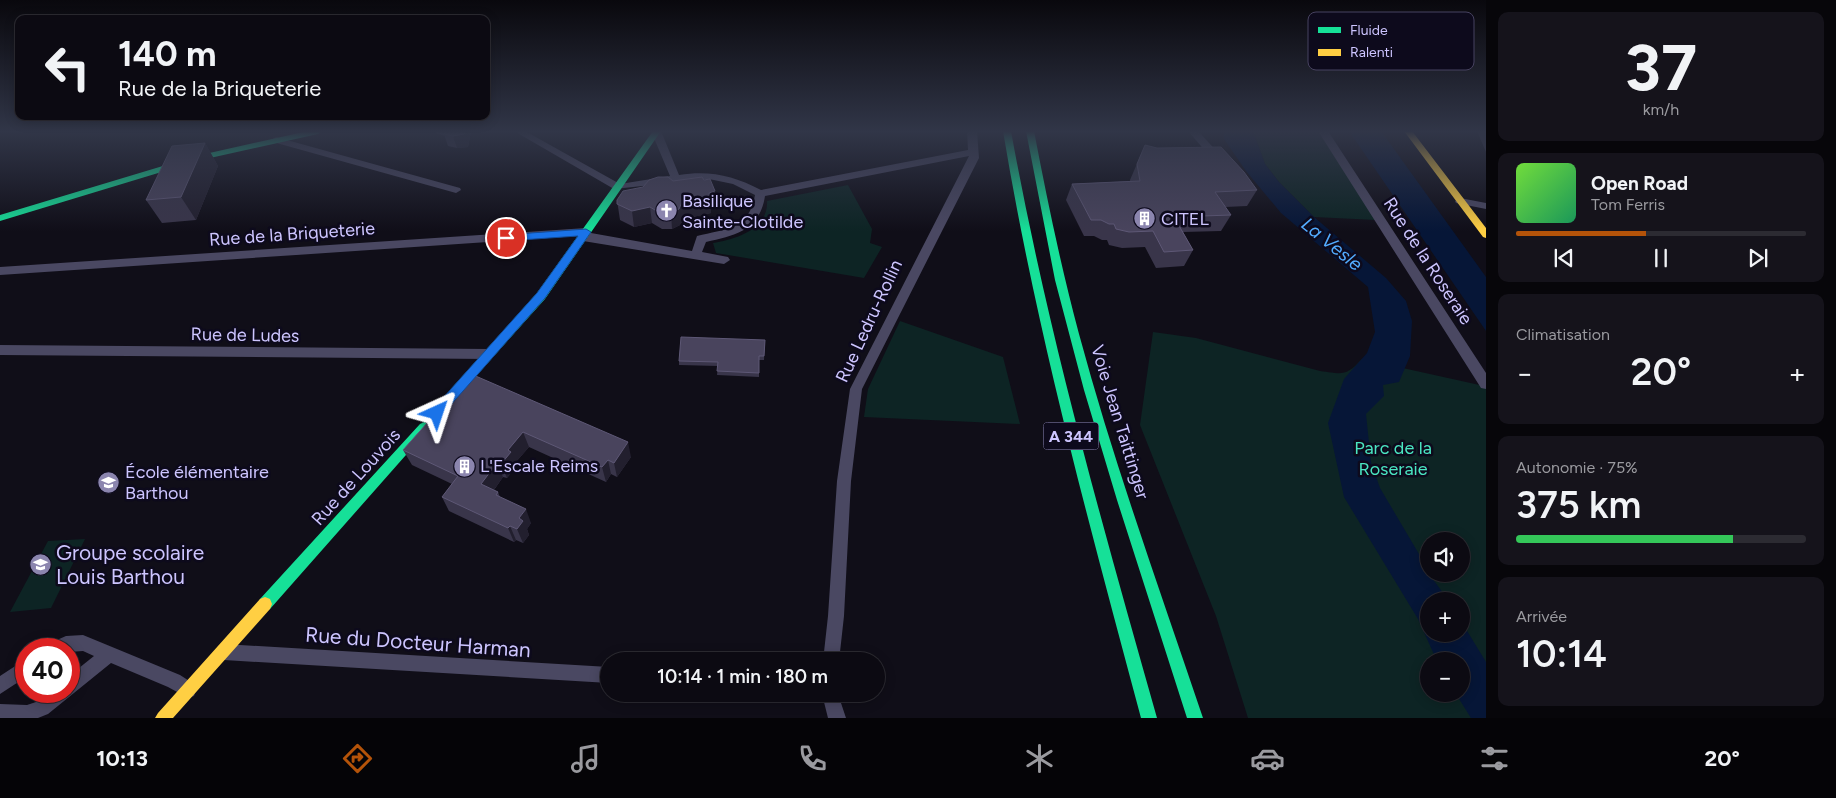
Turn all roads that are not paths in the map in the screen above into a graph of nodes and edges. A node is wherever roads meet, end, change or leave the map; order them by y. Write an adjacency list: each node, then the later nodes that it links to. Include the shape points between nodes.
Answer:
1 (177, 165): 20 (main road)
2 (366, 165): 16 (street)
3 (578, 165): 15 (street)
4 (634, 165): 15 (main road)
5 (670, 165): 14 (street)
6 (910, 165): 17 (street)
7 (970, 165): 35 (street, Rue Ledru-Rollin, via 856,389 844,481)
8 (1013, 165): 47 (main road, A 344, via 1030,268 1061,398)
9 (1037, 165): 48 (main road, Voie Jean Taittinger / A 344, via 1058,268 1093,399)
10 (1224, 165): 13 (street)
11 (1345, 165): 30 (street, Rue de la Roseraie)
12 (1433, 165): 18 (main road)
13 (1227, 168)
14 (676, 179): 15 (street); 17 (street, via 724,178)
15 (618, 187): 23 (main road)
16 (456, 190)
17 (760, 194): 25 (street, via 753,218 733,232 701,239)
18 (1460, 201): 19 (street); 21 (main road)
19 (1486, 206)
20 (0, 218)
21 (1473, 219): 22 (street); 24 (main road)
22 (1486, 221)
23 (584, 234): 25 (street, Rue de la Briqueterie); 27 (street, Rue de la Briqueterie); 29 (main road, via 541,296)
24 (1486, 235)
25 (696, 255): 26 (street, Rue de la Briqueterie)
26 (724, 260)
27 (0, 271)
28 (0, 350): 29 (street, Rue de Ludes)
29 (489, 354): 31 (main road)
30 (1486, 384)
31 (450, 398)
32 (430, 420): 34 (main road, Rue de Louvois)
33 (80, 643): 36 (street)
34 (224, 652): 37 (street, Rue du Docteur Harman); 41 (main road, Rue de Louvois)
35 (832, 652)
36 (107, 655): 39 (street); 41 (street, via 174,681)
37 (600, 674)
38 (15, 675): 40 (street)
39 (80, 678)
40 (0, 686)
41 (188, 690): 45 (main road, Rue de Louvois)
42 (832, 702): 46 (street)
43 (49, 703): 44 (street, via 28,717 14,718)
44 (0, 712)
45 (163, 718)
46 (837, 718)
47 (1149, 718)
48 (1195, 718)

